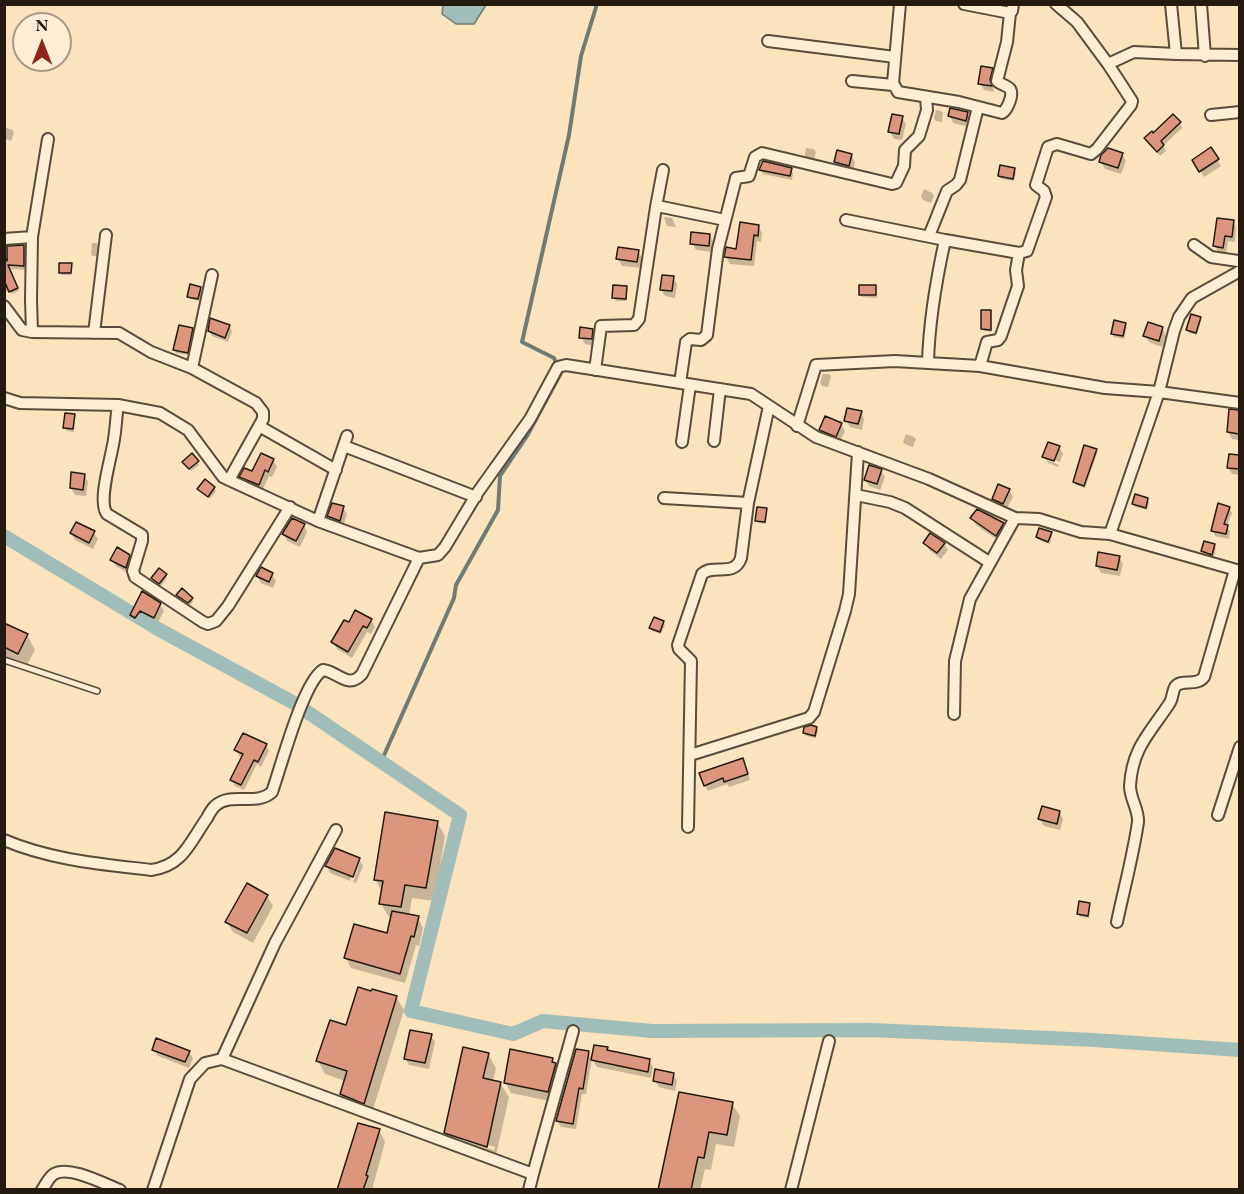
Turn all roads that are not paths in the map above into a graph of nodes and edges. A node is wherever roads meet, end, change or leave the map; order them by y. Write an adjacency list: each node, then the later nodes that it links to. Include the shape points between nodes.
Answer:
1 (900, 4): 11 (street)
2 (1056, 4): 12 (street, via 1073,17)
3 (1171, 4): 8 (street)
4 (1201, 4): 10 (street)
5 (965, 5): 6 (street)
6 (1011, 9): 16 (street, via 998,81 1011,90 1007,109 1002,112)
7 (768, 41): 11 (street)
8 (1176, 54): 10 (street); 12 (street, via 1134,52)
9 (1239, 55): 10 (street)
10 (1205, 56)
11 (895, 57): 14 (street)
12 (1108, 64): 30 (street, via 1131,98 1131,105 1091,154 1057,144 1048,147 1036,180 1046,196 1029,249)
13 (852, 81): 14 (street)
14 (893, 86): 15 (street, via 901,93)
15 (926, 97): 16 (street); 22 (street, via 927,110 919,136 905,150 903,169 896,183 759,153 750,174 736,178)
16 (978, 107): 25 (street, via 960,180 947,191)
17 (1239, 112): 18 (street)
18 (1211, 115)
19 (48, 139): 26 (street)
20 (663, 171): 21 (street)
21 (656, 207): 22 (street); 39 (street, via 639,319 630,326 600,326)
22 (724, 220): 40 (street, via 707,335 686,342)
23 (846, 220): 25 (street)
24 (106, 235): 35 (street)
25 (929, 236): 28 (street)
26 (32, 237): 27 (street); 34 (street)
27 (4, 239)
28 (945, 240): 30 (street); 36 (street)
29 (1194, 245): 31 (street, via 1211,257)
30 (1019, 253): 37 (street, via 1018,286 1001,336 987,342)
31 (1238, 267): 42 (street, via 1186,304 1174,331)
32 (212, 275): 38 (street)
33 (4, 306): 34 (street, via 22,330)
34 (32, 332): 35 (street)
35 (94, 333): 38 (street, via 118,333 151,352)
36 (928, 363): 37 (street); 48 (street, via 816,365)
37 (980, 366): 42 (street, via 1062,382)
38 (192, 368): 47 (street, via 256,403 264,416)
39 (595, 370): 40 (street); 55 (street, via 573,365 558,367 530,419)
40 (685, 384): 41 (street); 50 (street)
41 (720, 389): 46 (street, via 751,394); 49 (street)
42 (1159, 392): 44 (street); 61 (street)
43 (4, 398): 45 (street, via 20,404)
44 (1239, 403)
45 (118, 405): 53 (street, via 160,413 178,423); 58 (street, via 104,510 142,536 135,577 203,622 216,621 228,606)
46 (770, 406): 48 (street); 57 (street)
47 (259, 426): 52 (street); 53 (street)
48 (797, 426): 51 (street)
49 (714, 441)
50 (682, 442)
51 (858, 452): 54 (street); 59 (street)
52 (336, 470): 55 (street, via 346,441); 60 (street)
53 (229, 480): 58 (street)
54 (855, 495): 63 (street, via 904,508); 69 (street, via 847,603 812,716)
55 (476, 497): 62 (street, via 445,548 438,555)
56 (664, 498): 57 (street)
57 (748, 503): 69 (street, via 739,565 730,570 709,569 702,574 678,645 691,661)
58 (290, 507): 60 (street)
59 (1015, 518): 61 (street); 63 (street)
60 (318, 521): 62 (street)
61 (1110, 534): 64 (street)
62 (419, 558): 73 (street, via 357,680 323,670 314,679 272,792 259,799 232,798 214,806 171,865 151,870 79,862)
63 (989, 562): 67 (street, via 964,620 955,661)
64 (1237, 571): 74 (street, via 1204,677 1200,682 1175,687 1171,702 1139,748 1130,785 1138,820)
65 (4, 660): 66 (lane)
66 (97, 691)
67 (954, 714)
68 (1239, 747): 70 (street)
69 (690, 755): 71 (street)
70 (1218, 815)
71 (688, 827)
72 (336, 830): 77 (street, via 275,943)
73 (4, 840)
74 (1117, 922)
75 (573, 1031): 78 (street)
76 (830, 1041): 83 (street)
77 (222, 1059): 78 (street); 81 (street, via 205,1063 190,1079)
78 (533, 1174): 82 (street)
79 (42, 1190): 80 (street, via 62,1170)
80 (120, 1190)
81 (153, 1190)
82 (529, 1190)
83 (791, 1190)

